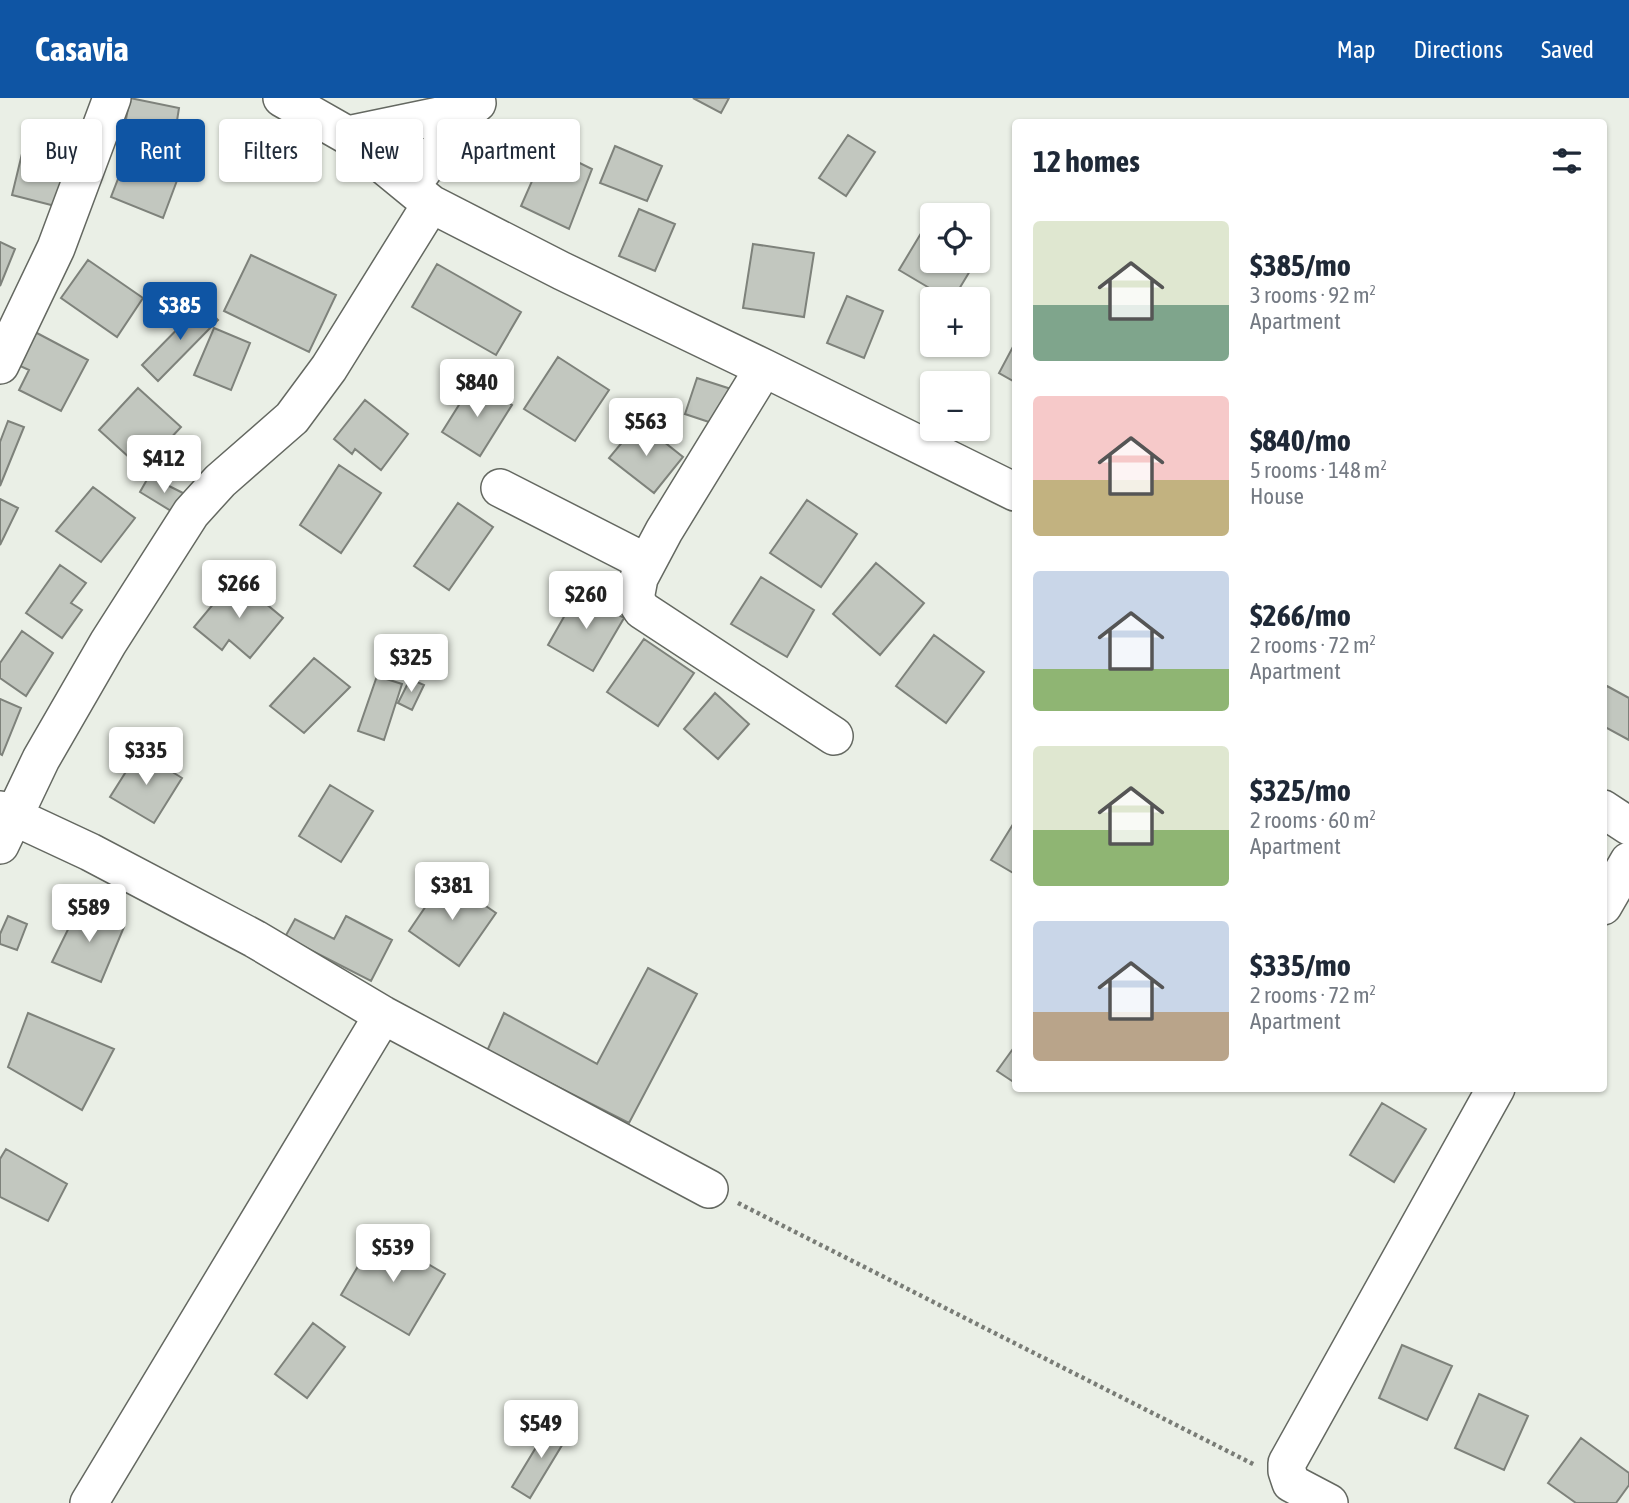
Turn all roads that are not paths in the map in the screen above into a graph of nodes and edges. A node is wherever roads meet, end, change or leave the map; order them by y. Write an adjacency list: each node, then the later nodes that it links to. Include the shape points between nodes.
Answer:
1 (112, 98): 8 (street, via 56,248)
2 (282, 98): 5 (street)
3 (476, 104): 4 (street); 7 (street)
4 (414, 119)
5 (336, 129)
6 (405, 182): 7 (street)
7 (421, 195): 9 (street, via 562,271); 15 (street, via 330,368 292,418 191,513 108,643)
8 (0, 365)
9 (764, 368): 11 (street); 12 (street)
10 (500, 488): 12 (street)
11 (1012, 491)
12 (647, 563): 13 (street, via 635,599 642,610)
13 (834, 736)
14 (1607, 812): 16 (street)
15 (5, 824): 19 (street, via 90,852 255,939)
16 (1629, 826)
17 (1629, 862): 18 (street)
18 (1607, 899)
19 (383, 1015): 21 (street); 22 (street)
20 (1494, 1092): 23 (street, via 1287,1463 1291,1483)
21 (709, 1189)
22 (89, 1503)
23 (1329, 1503)

